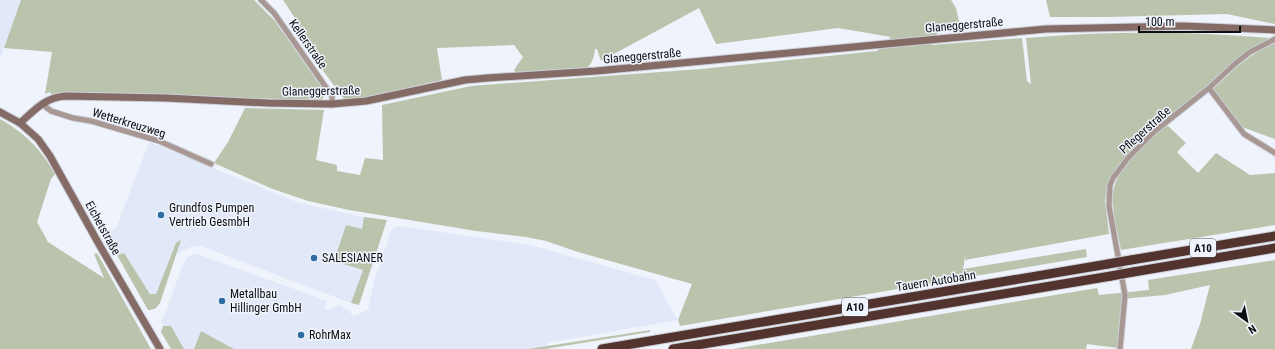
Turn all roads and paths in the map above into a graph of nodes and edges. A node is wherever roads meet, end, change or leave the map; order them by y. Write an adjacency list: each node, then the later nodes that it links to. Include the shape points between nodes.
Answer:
1 (261, 0): 6 (street, Kellerstraße, via 274,13 332,96)
2 (1275, 30): 6 (street, Glaneggerstraße, via 1183,26 1046,29 596,71 465,80 366,101)
3 (1275, 39): 4 (street, Pflegerstraße, via 1250,52)
4 (1209, 88): 9 (street, via 1244,134); 16 (street, Pflegerstraße, via 1137,148 1110,185 1109,206 1125,295)
5 (42, 104): 6 (street, Glaneggerstraße, via 51,98 64,96); 8 (street, Glaneggerstraße); 10 (street, Wetterkreuzweg, via 51,111 73,118 159,141)
6 (332, 104)
7 (0, 112): 8 (street, Eichetstraße)
8 (20, 123): 13 (street, Eichetstraße, via 38,139 50,156)
9 (1275, 153)
10 (211, 164)
11 (1275, 236): 14 (highway, Tauern Autobahn / A10, bridge)
12 (1275, 248): 15 (highway, Tauern Autobahn / A10, bridge)
13 (160, 349)
14 (602, 349)
15 (673, 349)
16 (1120, 349)

